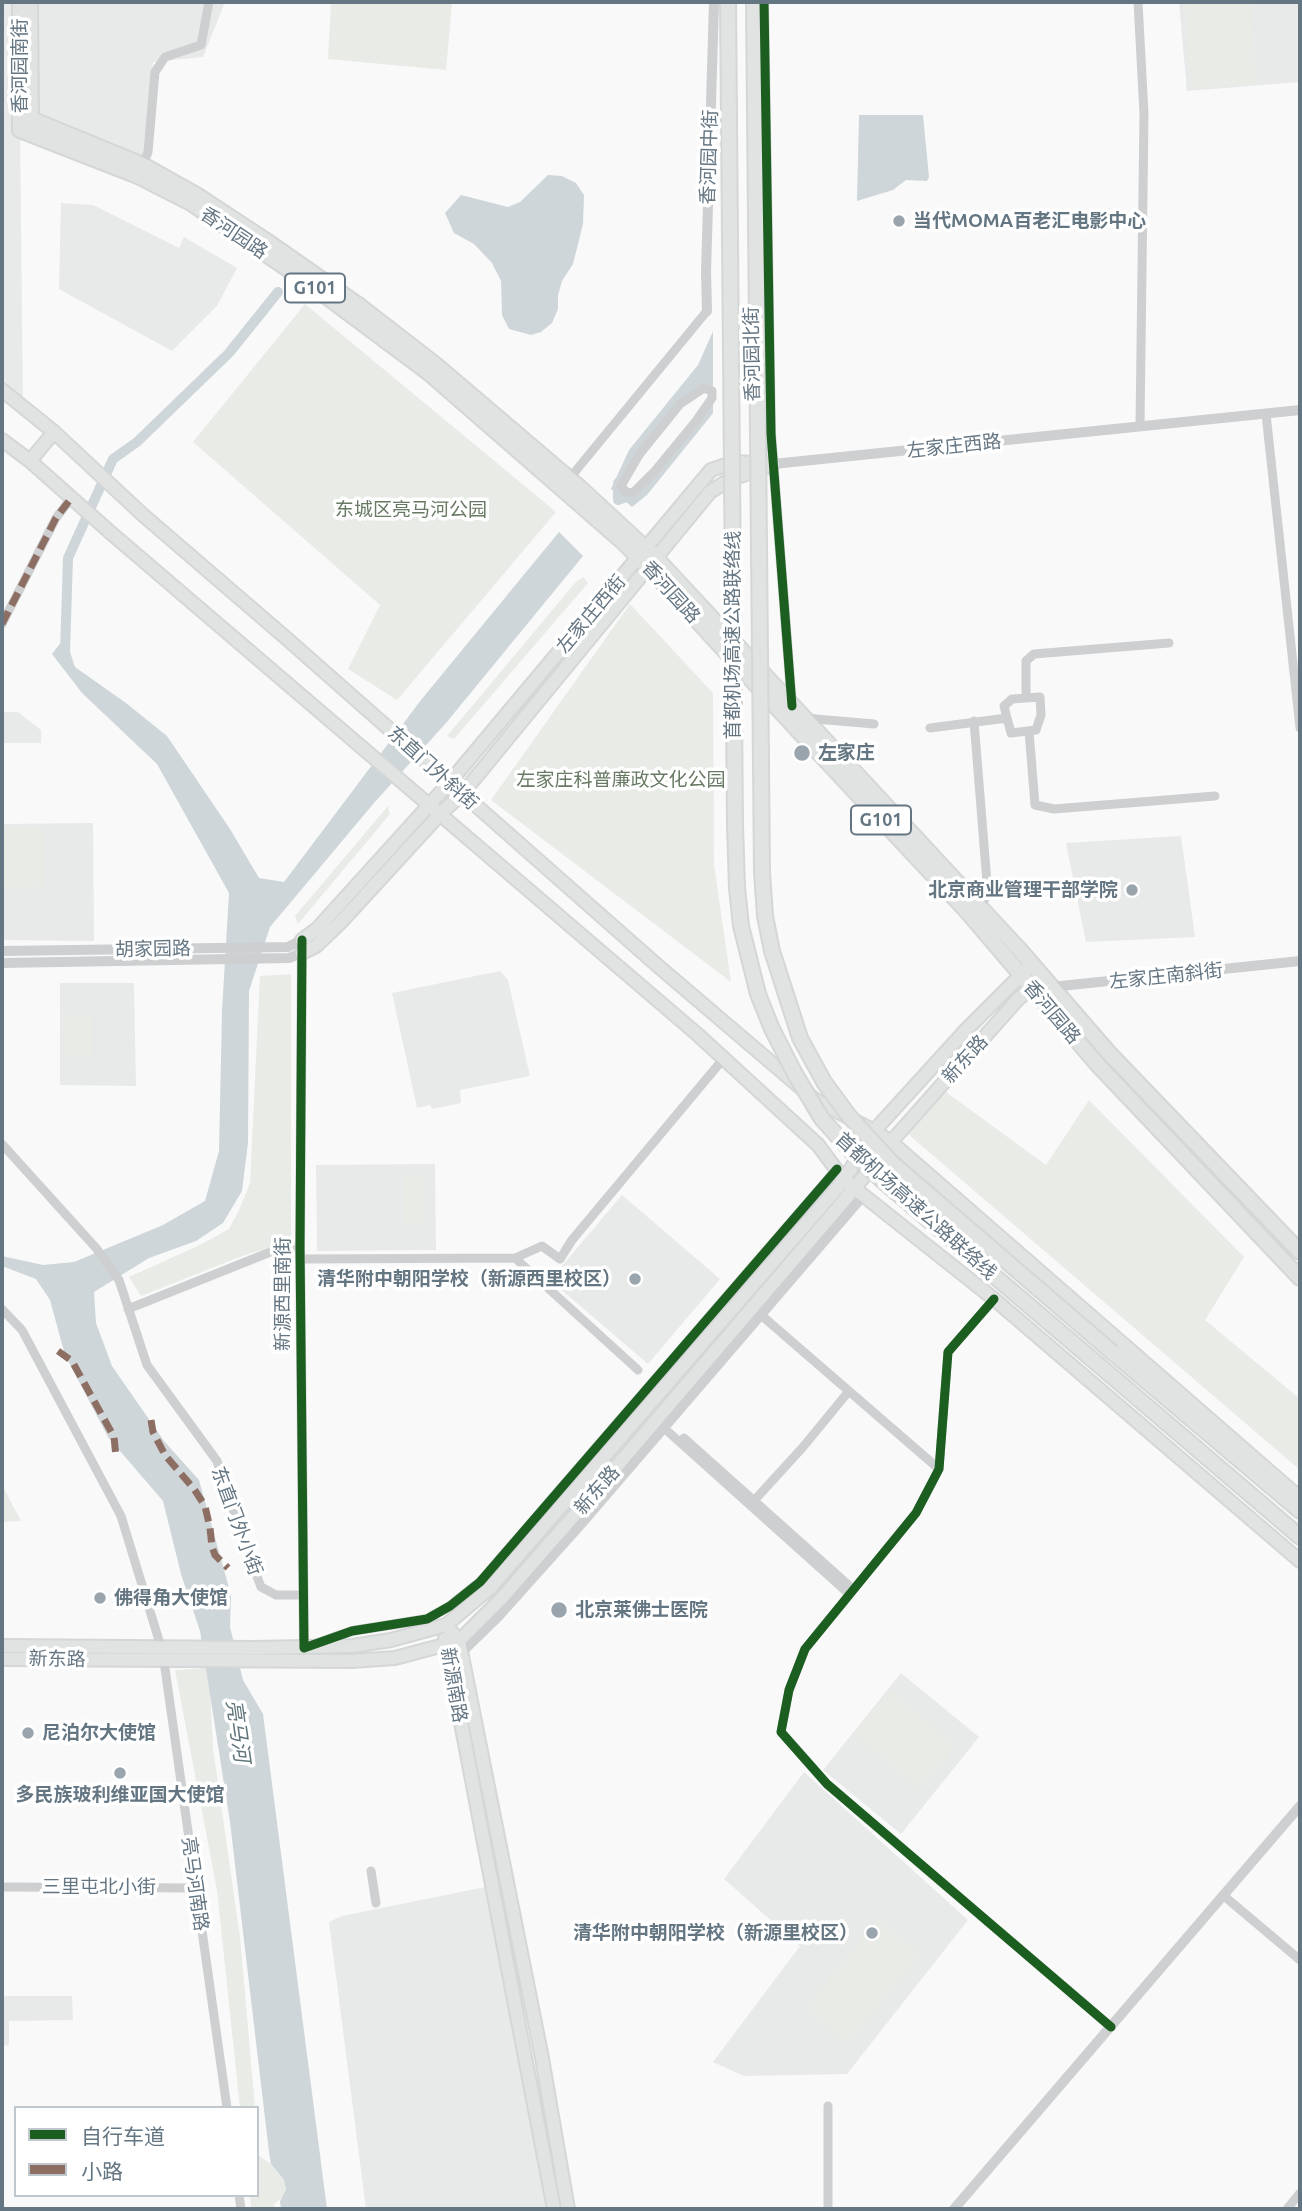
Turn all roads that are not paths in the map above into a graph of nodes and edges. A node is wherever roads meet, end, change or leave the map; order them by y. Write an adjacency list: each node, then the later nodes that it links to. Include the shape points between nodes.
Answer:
1 (20, 2): 9 (highway, 香河园南街)
2 (30, 2): 9 (highway, 香河园南街)
3 (209, 2): 10 (street, via 201,45 165,57 155,72)
4 (714, 2): 11 (street, 香河园中街)
5 (728, 2): 73 (highway, 首都机场高速公路联络线, bridge, via 734,825 741,926 758,994 795,1074 822,1119 852,1152)
6 (754, 2): 72 (highway, 首都机场高速公路联络线, bridge, via 762,873 772,951 800,1038 824,1082 892,1163)
7 (764, 2): 20 (street, 香河园北街)
8 (1138, 2): 16 (street, via 1144,114)
9 (26, 125): 10 (highway, 香河园路 / G101); 23 (highway, 香河园路 / G101, via 191,204 307,282 429,373 575,502)
10 (143, 165): 21 (highway, 香河园路 / G101, via 207,202 361,307)
11 (707, 311): 21 (street)
12 (704, 388): 12 (street, via 680,404 646,446 621,486 626,492 633,493 654,472 696,421 712,398 712,391)
13 (2, 390): 17 (main road, 东直门外斜街)
14 (1300, 410): 15 (street, 左家庄西路)
15 (1266, 414): 16 (street, 左家庄西路); 34 (street)
16 (1140, 426): 20 (street, 左家庄西路)
17 (54, 432): 19 (main road); 36 (main road, 东直门外斜街)
18 (2, 440): 19 (main road, 东直门外斜街)
19 (30, 461): 22 (main road, 东直门外斜街)
20 (773, 464): 24 (main road, 左家庄西路, via 710,492); 28 (street, 香河园北街)
21 (574, 483): 23 (highway, 香河园路 / G101)
22 (72, 497): 25 (street, via 56,518); 39 (main road, 东直门外斜街)
23 (627, 538): 24 (highway, 香河园路 / G101)
24 (647, 557): 28 (highway, 香河园路 / G101); 36 (main road, 左家庄西街); 37 (main road, 左家庄西街); 48 (highway, 香河园路 / G101, via 794,727 964,908)
25 (2, 624)
26 (1169, 643): 27 (street, via 1034,654 1026,661)
27 (1026, 698): 30 (street, via 1012,699 1004,706); 35 (street, via 1040,697 1041,715 1036,730)
28 (792, 706): 29 (highway, 香河园路 / G101)
29 (802, 718): 32 (street); 41 (highway, 香河园路 / G101)
30 (1007, 718): 31 (street); 35 (street, via 1011,733)
31 (974, 721): 33 (street); 41 (street, via 988,895)
32 (874, 724)
33 (930, 728)
34 (1300, 728)
35 (1029, 731): 38 (street, via 1035,805 1054,809)
36 (449, 783): 37 (main road, 东直门外斜街); 39 (main road, 左家庄西街)
37 (462, 794): 40 (main road, 左家庄西街); 52 (main road, 东直门外斜街, via 814,1099)
38 (1215, 796)
39 (428, 804): 40 (main road, 东直门外斜街); 42 (main road)
40 (440, 814): 42 (main road, via 340,923 316,946); 51 (main road, 东直门外斜街)
41 (979, 906): 47 (highway, 香河园路 / G101)
42 (302, 947): 44 (street, 胡家园路, via 289,952); 57 (street, 新源西里南街)
43 (2, 951): 44 (street, 胡家园路)
44 (215, 954): 46 (street, 胡家园路)
45 (1300, 961): 49 (street, 左家庄南斜街)
46 (2, 963)
47 (1032, 964): 48 (main road, 新东路); 49 (highway, 香河园路 / G101)
48 (1020, 975): 50 (highway, 香河园路 / G101); 52 (main road, 新东路)
49 (1054, 988): 50 (street, 左家庄南斜街); 58 (highway, 香河园路 / G101, via 1109,1053)
50 (1032, 989): 53 (main road, 新东路); 61 (highway, 香河园路 / G101)
51 (724, 1058): 55 (main road, 东直门外斜街, via 818,1145); 59 (street, via 560,1259 542,1247)
52 (874, 1131): 53 (main road, 东直门外斜街); 55 (main road, 新东路)
53 (891, 1142): 56 (main road, 新东路); 70 (main road, 东直门外斜街)
54 (2, 1144): 64 (street, via 96,1248 119,1280)
55 (840, 1174): 56 (main road, 东直门外斜街); 77 (main road, 新东路, via 490,1588); 81 (street, via 480,1581 427,1619 352,1631)
56 (859, 1192): 62 (main road, 东直门外斜街); 65 (street); 80 (main road, 新东路)
57 (300, 1247): 60 (street, 新源西里南街); 64 (street, via 283,1247)
58 (1300, 1252)
59 (514, 1258): 60 (street); 66 (street)
60 (300, 1259): 76 (street, 新源西里南街)
61 (1300, 1278)
62 (994, 1299): 69 (street, via 948,1352); 74 (main road, 东直门外斜街)
63 (2, 1308): 79 (street, via 22,1331 121,1516)
64 (128, 1309): 76 (street, 东直门外小街, via 147,1365 216,1461 261,1587 276,1595)
65 (761, 1315): 67 (street); 68 (street)
66 (638, 1370)
67 (849, 1391): 69 (street); 71 (street)
68 (666, 1426): 71 (street); 80 (street, via 498,1617)
69 (939, 1469): 75 (street, via 916,1513)
70 (1300, 1498)
71 (752, 1503): 75 (street)
72 (1300, 1511)
73 (1300, 1537)
74 (1300, 1561)
75 (851, 1592): 92 (street, via 805,1649 789,1689 781,1732 827,1784)
76 (303, 1595): 81 (street, 新源西里南街)
77 (446, 1625): 80 (main road, 新源南路); 81 (main road, 新东路, via 378,1642); 82 (main road, 新源南路)
78 (2, 1646): 79 (main road, 新东路)
79 (161, 1647): 81 (main road, 新东路)
80 (460, 1647): 82 (main road, 新东路); 97 (main road, 新源南路)
81 (304, 1648)
82 (446, 1651): 84 (main road, 新东路, via 352,1661); 96 (main road, 新源南路)
83 (2, 1659): 84 (main road, 新东路)
84 (164, 1661): 88 (street, 亮马河南路)
85 (1300, 1807): 89 (street)
86 (371, 1871): 90 (street)
87 (2, 1887): 88 (street, 三里屯北小街)
88 (196, 1888): 93 (street, 亮马河南路)
89 (1224, 1896): 91 (street); 92 (street)
90 (376, 1903)
91 (1300, 1960)
92 (1111, 2027): 99 (street)
93 (227, 2106)
94 (828, 2106): 98 (street)
95 (1300, 2193): 100 (street)
96 (554, 2209)
97 (568, 2209)
98 (828, 2209)
99 (954, 2209)
100 (1287, 2209)

